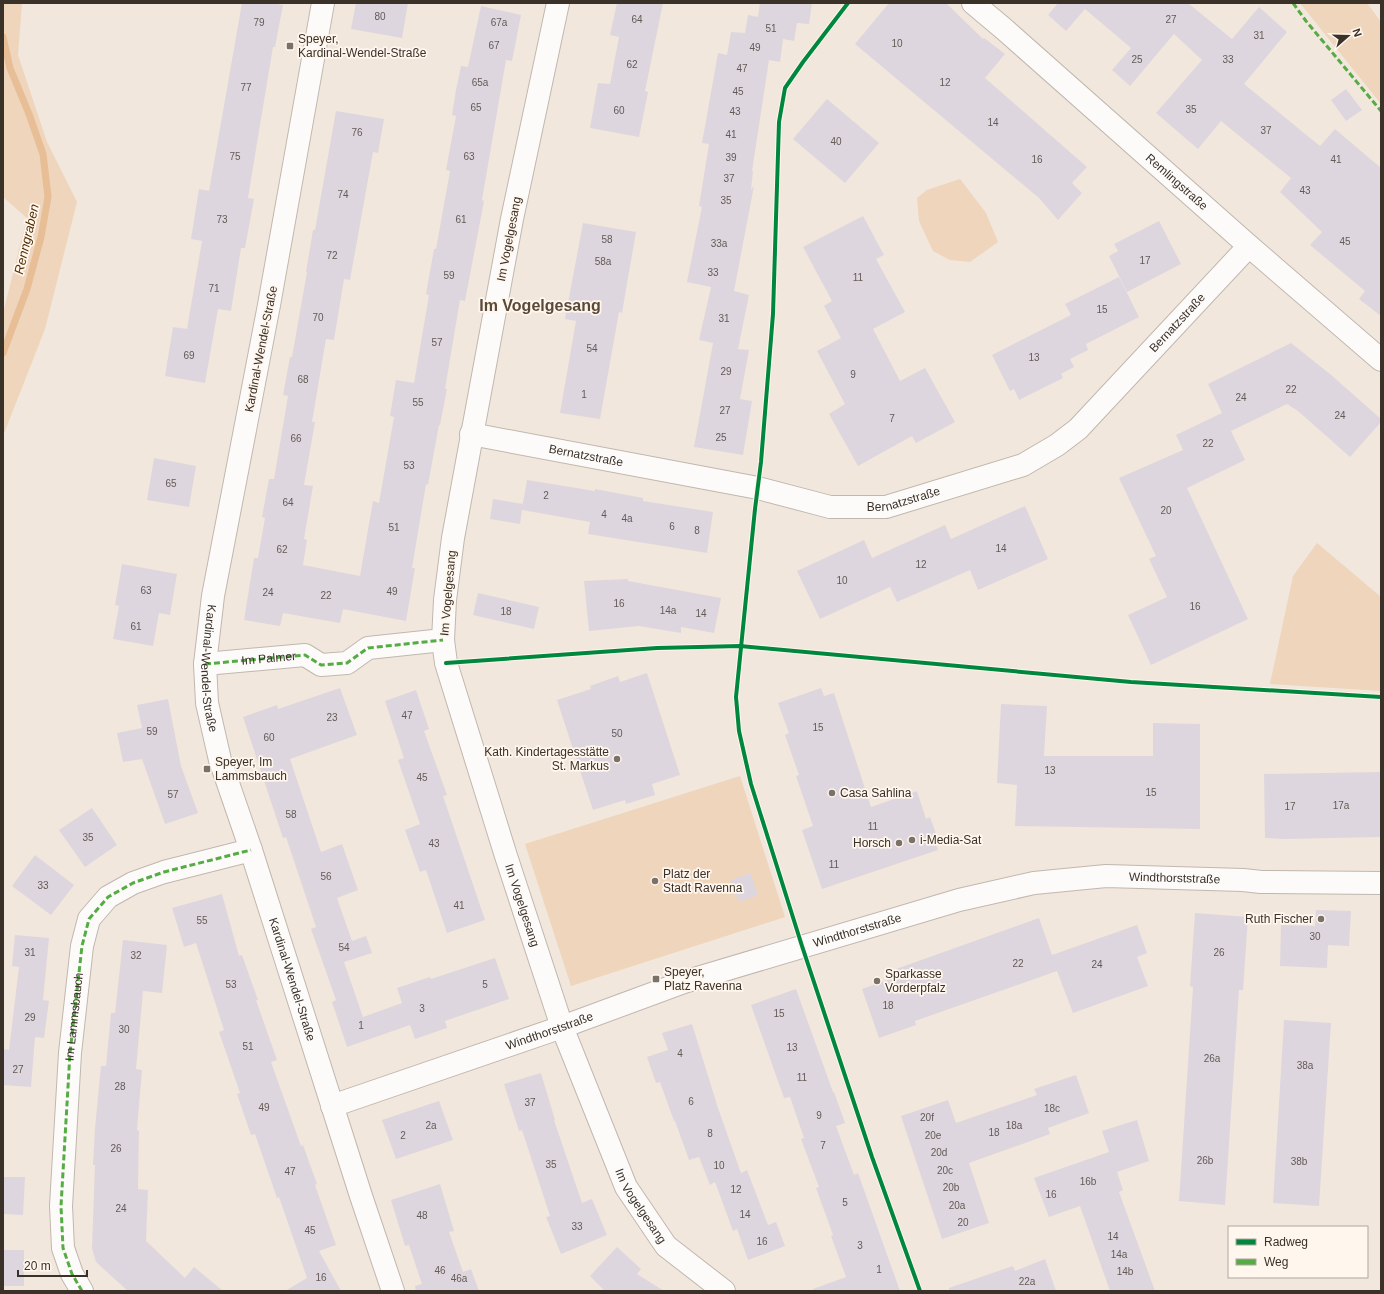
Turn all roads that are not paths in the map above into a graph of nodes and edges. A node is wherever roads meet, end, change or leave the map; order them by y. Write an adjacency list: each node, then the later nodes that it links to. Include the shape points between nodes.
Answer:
1 (324, 3): 8 (street, Kardinal-Wendel-Straße, via 213,596)
2 (558, 3): 6 (street, Im Vogelgesang, via 512,219)
3 (973, 3): 4 (street, Remlingstraße)
4 (1249, 246): 5 (street, Remlingstraße); 6 (street, Bernatzstraße, via 1078,429 1057,445 1023,465 886,507 830,507 758,488)
5 (1381, 360)
6 (471, 434): 7 (street, Im Vogelgesang, via 452,538)
7 (443, 640): 8 (street, Im Palmer, via 368,648 347,663 321,665 305,655); 11 (street, Im Vogelgesang, via 448,670)
8 (205, 664): 9 (street, Kardinal-Wendel-Straße, via 207,703 220,760)
9 (251, 850): 12 (street, Kardinal-Wendel-Straße); 13 (street, Im Lammsbauch, via 164,872 133,883 108,897 89,919 82,946 70,1053 61,1206 63,1248 72,1274)
10 (1381, 883): 11 (street, Windthorststraße, via 1261,882 1106,876 1034,883 959,900 684,982)
11 (562, 1027): 12 (street, Windthorststraße); 15 (street, Im Vogelgesang, via 626,1187 666,1246)
12 (332, 1106): 14 (street, Kardinal-Wendel-Straße)
13 (82, 1291)
14 (393, 1291)
15 (724, 1291)

